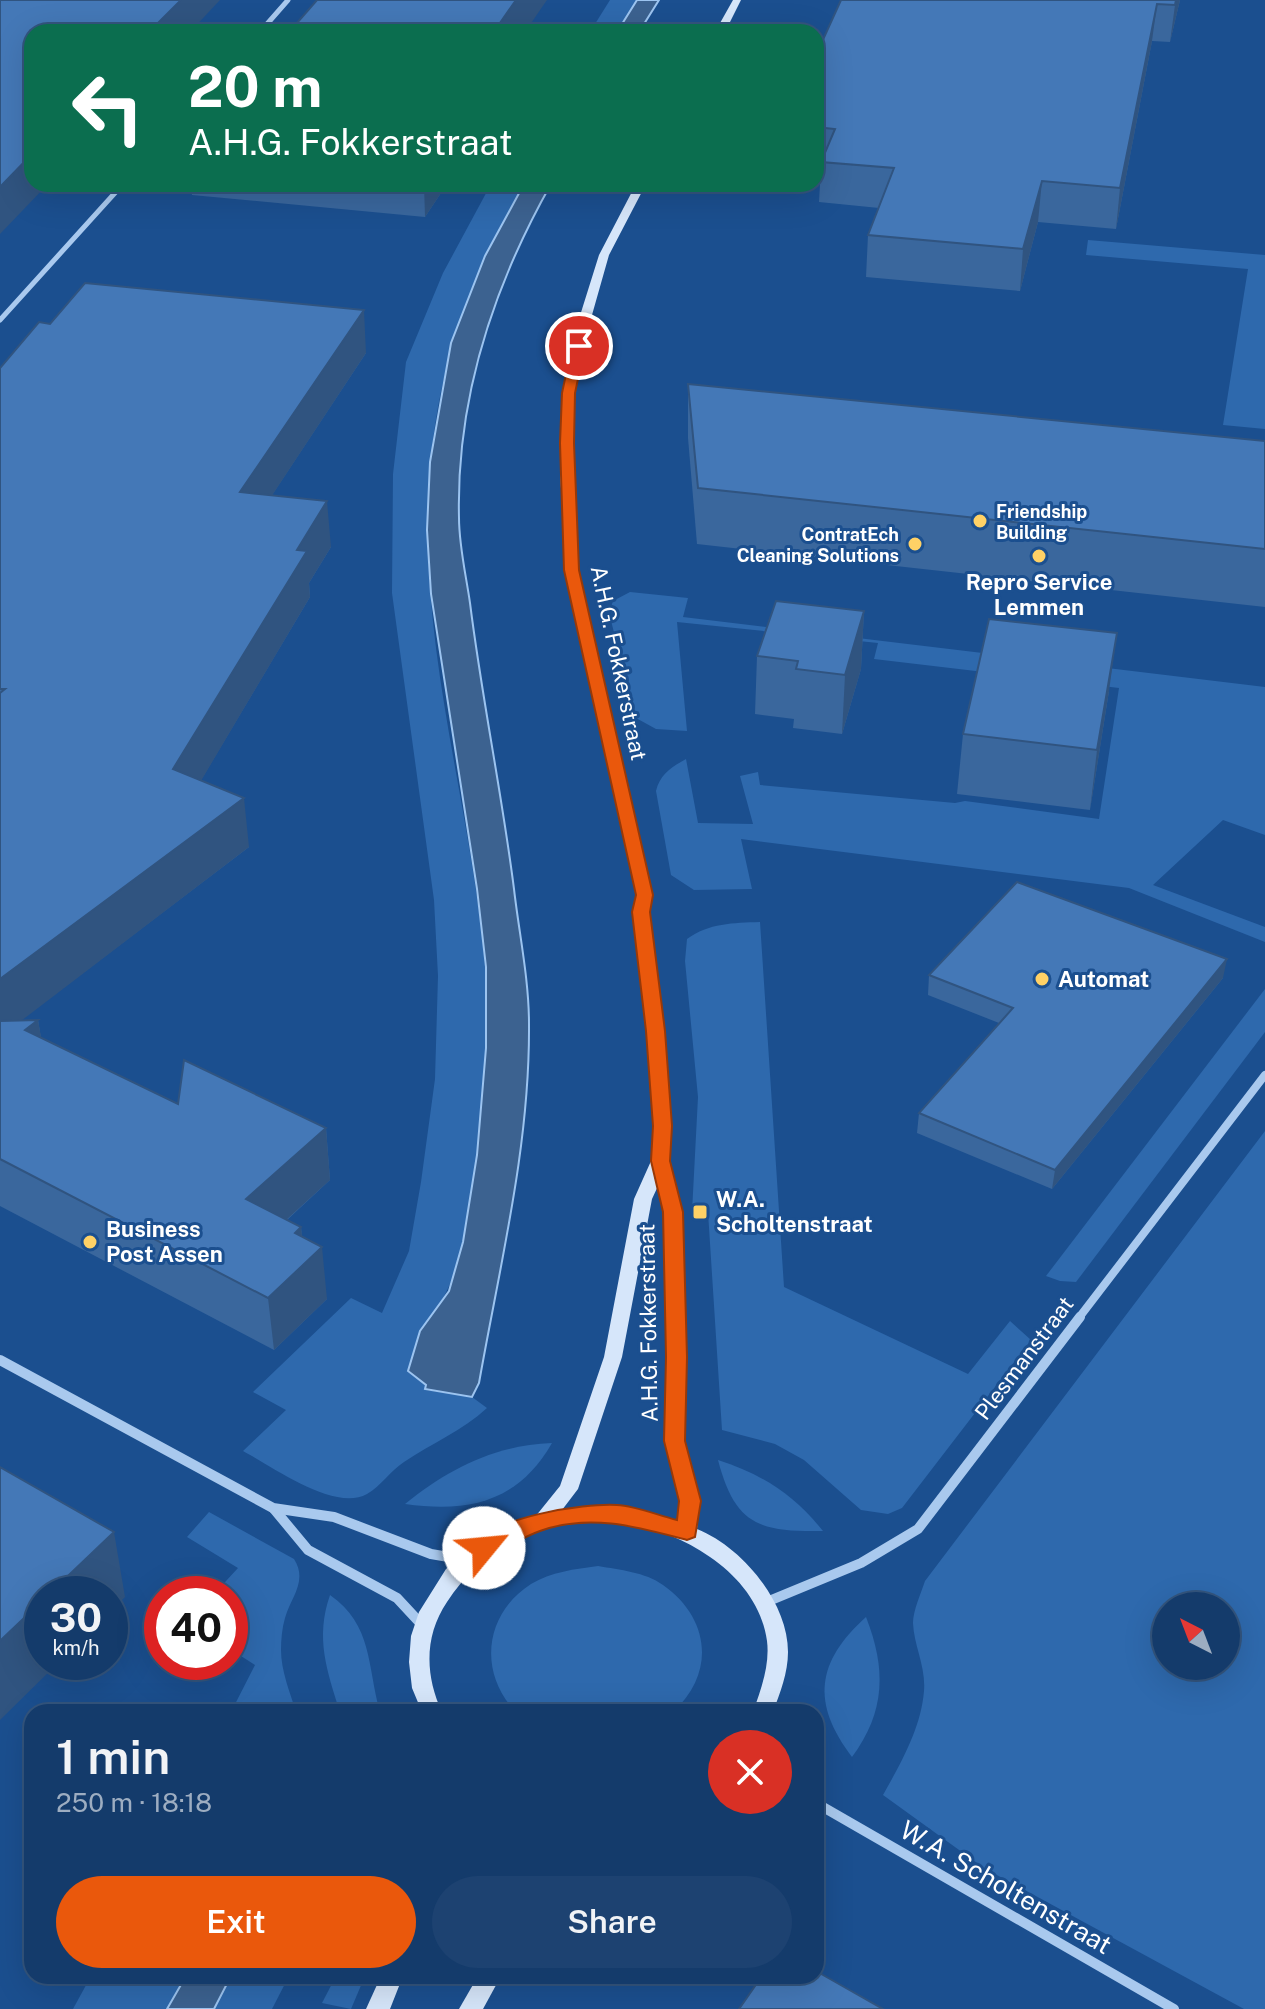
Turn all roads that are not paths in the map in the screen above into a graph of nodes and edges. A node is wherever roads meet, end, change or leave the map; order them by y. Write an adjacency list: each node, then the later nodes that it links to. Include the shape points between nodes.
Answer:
1 (288, 0): 3 (street)
2 (737, 0): 4 (street)
3 (267, 24)
4 (724, 24)
5 (116, 192): 7 (street)
6 (637, 192): 9 (street, A.H.G. Fokkerstraat, via 606,252 584,322 569,393 566,468 571,570 644,895 641,912 662,1126)
7 (0, 320)
8 (1265, 1075): 15 (street, Plesmanstraat, via 918,1529 861,1563)
9 (660, 1161): 12 (street, A.H.G. Fokkerstraat, via 643,1199 613,1357 589,1433 568,1489); 13 (street, A.H.G. Fokkerstraat, via 673,1212 674,1441 690,1501)
10 (0, 1360): 11 (street)
11 (273, 1508): 14 (street, via 334,1517 431,1554); 16 (street, via 308,1550 397,1598)
12 (542, 1521): 13 (street, via 620,1514); 14 (street, via 501,1537)
13 (687, 1531): 15 (street, via 736,1566)
14 (467, 1560): 16 (street, via 440,1591)
15 (764, 1603): 18 (street, via 777,1641 775,1679)
16 (423, 1626): 17 (street, via 418,1665)
17 (430, 1704)
18 (766, 1704)
19 (824, 1808): 24 (street, W.A. Scholtenstraat)
20 (389, 1984): 22 (street)
21 (485, 1984): 23 (street)
22 (378, 2009)
23 (471, 2009)
24 (1174, 2009)

